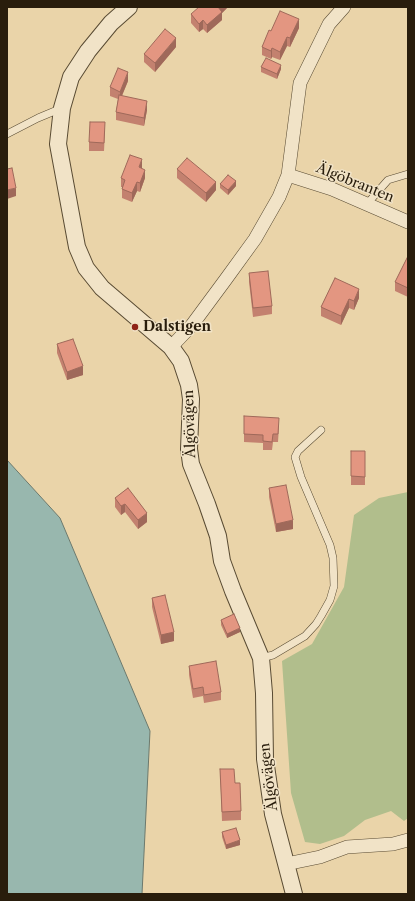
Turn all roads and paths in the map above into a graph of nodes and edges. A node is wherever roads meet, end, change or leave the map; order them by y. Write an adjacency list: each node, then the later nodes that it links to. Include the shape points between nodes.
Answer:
1 (129, 7): 3 (street, Älgövägen, via 111,23 88,51 71,77)
2 (344, 7): 6 (street, via 329,24 300,83)
3 (62, 108): 4 (lane); 9 (street, Älgövägen, via 58,144 77,247 86,268 102,288)
4 (7, 134)
5 (408, 174): 7 (lane, via 388,180)
6 (288, 175): 7 (street, Älgöbranten, via 332,189); 9 (street, via 279,197 255,238 192,325)
7 (367, 204): 8 (street, Älgöbranten)
8 (408, 222)
9 (171, 347): 11 (street, Älgövägen, via 181,361 189,385 191,464 218,536 222,561 233,592)
10 (321, 430): 11 (lane, via 298,451 295,458 330,545 334,586 321,616 305,636)
11 (262, 658): 13 (street, Älgövägen, via 265,759 273,814)
12 (408, 840): 13 (street, via 393,844 347,847 320,857)
13 (286, 864): 14 (street, Älgövägen)
14 (294, 894)

